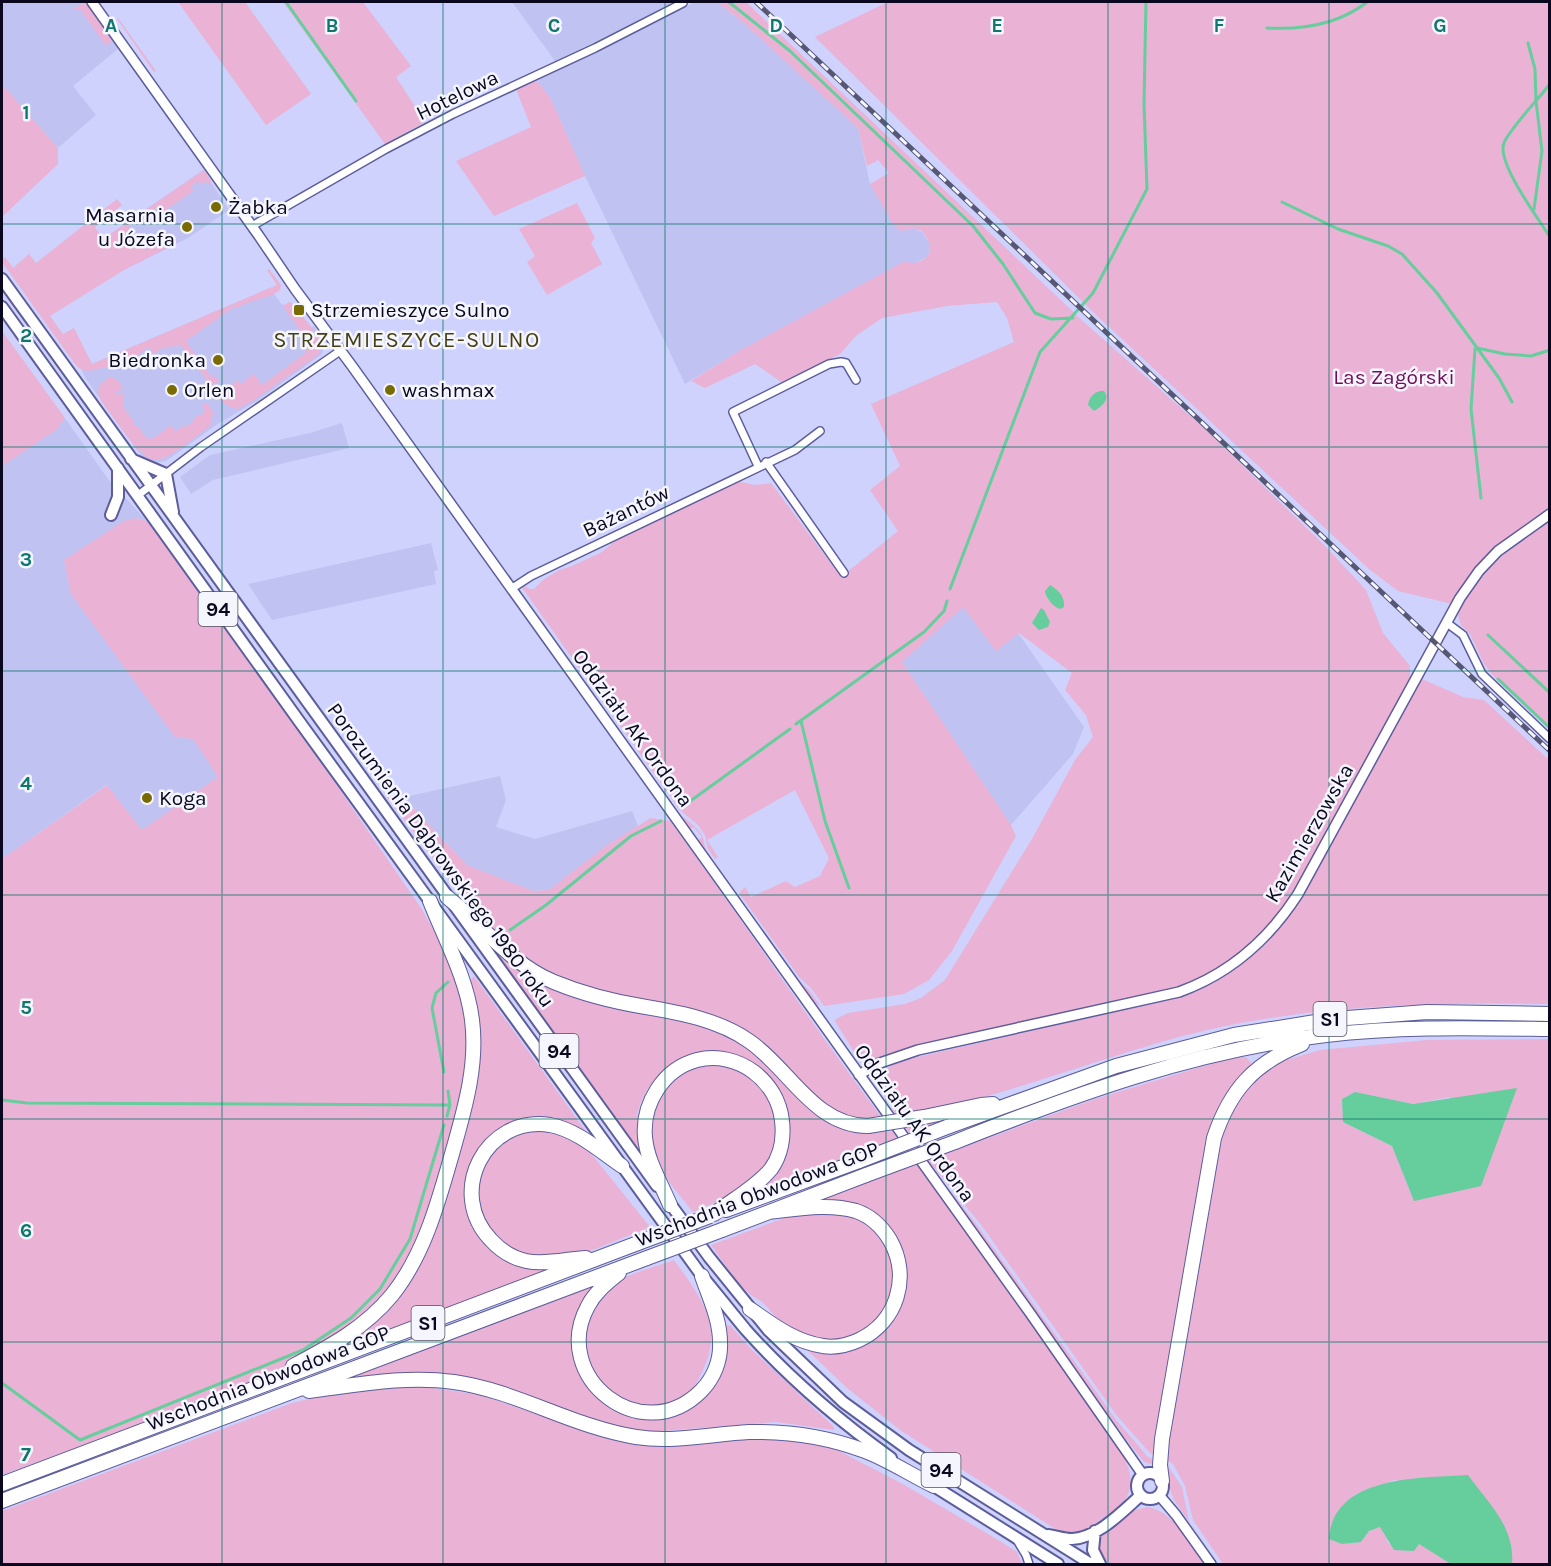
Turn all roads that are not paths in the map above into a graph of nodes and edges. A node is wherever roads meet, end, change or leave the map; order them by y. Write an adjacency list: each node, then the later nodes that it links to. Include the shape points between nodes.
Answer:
1 (92, 2): 3 (street, Oddziału AK Ordona)
2 (683, 3): 3 (street, Hotelowa, via 453,114)
3 (252, 226): 6 (street, Oddziału AK Ordona)
4 (2, 279): 9 (main road, Porozumienia Dąbrowskiego 1980 roku / 94)
5 (2, 307): 12 (main road, Porozumienia Dąbrowskiego 1980 roku / 94)
6 (340, 351): 13 (street); 20 (street, Oddziału AK Ordona)
7 (856, 380): 11 (street, via 846,363 830,364 733,412)
8 (820, 431): 10 (street, Bażantów, via 795,450)
9 (131, 459): 13 (main road); 14 (main road, Porozumienia Dąbrowskiego 1980 roku / 94)
10 (766, 462): 11 (street, Bażantów); 19 (street)
11 (758, 466): 20 (street, Bażantów)
12 (118, 468): 15 (main road, Porozumienia Dąbrowskiego 1980 roku / 94); 17 (main road, via 118,497)
13 (166, 474): 14 (street); 18 (main road)
14 (150, 486): 15 (street); 18 (main road, Porozumienia Dąbrowskiego 1980 roku / 94)
15 (137, 496): 24 (main road, Porozumienia Dąbrowskiego 1980 roku / 94)
16 (1550, 514): 21 (street, Kazimierzowska, via 1498,551 1479,571)
17 (111, 515)
18 (174, 519): 23 (main road, Porozumienia Dąbrowskiego 1980 roku / 94)
19 (844, 573)
20 (511, 589): 28 (street, Oddziału AK Ordona)
21 (1448, 623): 22 (street, via 1463,635 1482,674); 28 (street, Kazimierzowska, via 1298,894 1264,936 1235,963 1179,992 918,1050 877,1064)
22 (1550, 739)
23 (447, 897): 29 (highway, bridge, via 516,959 554,982 595,997 669,1011 728,1028 757,1046 802,1094 852,1125 868,1126 981,1105); 31 (main road, Porozumienia Dąbrowskiego 1980 roku / 94)
24 (430, 901): 30 (main road, Porozumienia Dąbrowskiego 1980 roku / 94); 38 (highway, via 465,992 474,1046 465,1107 427,1231 410,1270 372,1317 336,1342)
25 (1550, 1014): 29 (highway, Wschodnia Obwodowa GOP / S1, via 1415,1013 1334,1019 1234,1035 1144,1057)
26 (1550, 1029): 27 (highway, Wschodnia Obwodowa GOP / S1, via 1392,1029)
27 (1326, 1035): 32 (highway, Wschodnia Obwodowa GOP / S1, bridge, via 1191,1059 1145,1072); 41 (highway, via 1280,1053 1256,1070 1233,1096 1218,1126 1164,1428)
28 (859, 1075): 40 (street, Oddziału AK Ordona)
29 (1010, 1104): 33 (highway, Wschodnia Obwodowa GOP / S1, bridge)
30 (622, 1166): 34 (highway, via 568,1130 534,1125 515,1129 498,1139 481,1157 473,1174 474,1211 483,1230 505,1252 537,1262); 36 (main road, Porozumienia Dąbrowskiego 1980 roku / 94)
31 (670, 1205): 33 (highway, via 647,1150 648,1104 661,1084 687,1064 723,1060 752,1070 768,1084 779,1105 783,1130 771,1169); 37 (main road, Porozumienia Dąbrowskiego 1980 roku / 94)
32 (769, 1212): 35 (highway, Wschodnia Obwodowa GOP / S1, bridge); 37 (highway, via 816,1207 866,1215 881,1227 894,1247 900,1262 899,1288 890,1314 881,1325 864,1338 837,1347 800,1340)
33 (712, 1215): 34 (highway, Wschodnia Obwodowa GOP / S1, bridge)
34 (603, 1256): 38 (highway, Wschodnia Obwodowa GOP / S1)
35 (627, 1266): 36 (highway, via 587,1307 579,1346 584,1366 598,1390 619,1406 639,1412 673,1410 688,1402 710,1380 718,1361 719,1329); 39 (highway, Wschodnia Obwodowa GOP / S1)
36 (702, 1276): 43 (main road, Porozumienia Dąbrowskiego 1980 roku / 94, via 745,1329 812,1396 863,1438)
37 (750, 1309): 48 (main road, Porozumienia Dąbrowskiego 1980 roku / 94, via 843,1402 909,1450)
38 (251, 1388): 42 (highway, Wschodnia Obwodowa GOP / S1)
39 (286, 1394): 43 (highway, via 385,1382 454,1382 509,1395 601,1429 649,1439 771,1432 821,1438 867,1452); 46 (highway, Wschodnia Obwodowa GOP / S1)
40 (1143, 1475): 41 (main road, via 1154,1474); 44 (main road, via 1138,1484)
41 (1162, 1481): 45 (main road)
42 (2, 1484)
43 (934, 1486): 49 (main road, Porozumienia Dąbrowskiego 1980 roku / 94)
44 (1141, 1495): 45 (main road, via 1149,1499); 47 (main road)
45 (1159, 1495): 54 (street)
46 (2, 1501)
47 (1095, 1531): 48 (main road, via 1071,1539); 53 (main road, via 1093,1550)
48 (1043, 1534): 52 (main road, Porozumienia Dąbrowskiego 1980 roku / 94)
49 (1016, 1538): 50 (street); 51 (main road, Porozumienia Dąbrowskiego 1980 roku / 94)
50 (1029, 1564)
51 (1058, 1564)
52 (1091, 1564)
53 (1100, 1564)
54 (1211, 1564)

